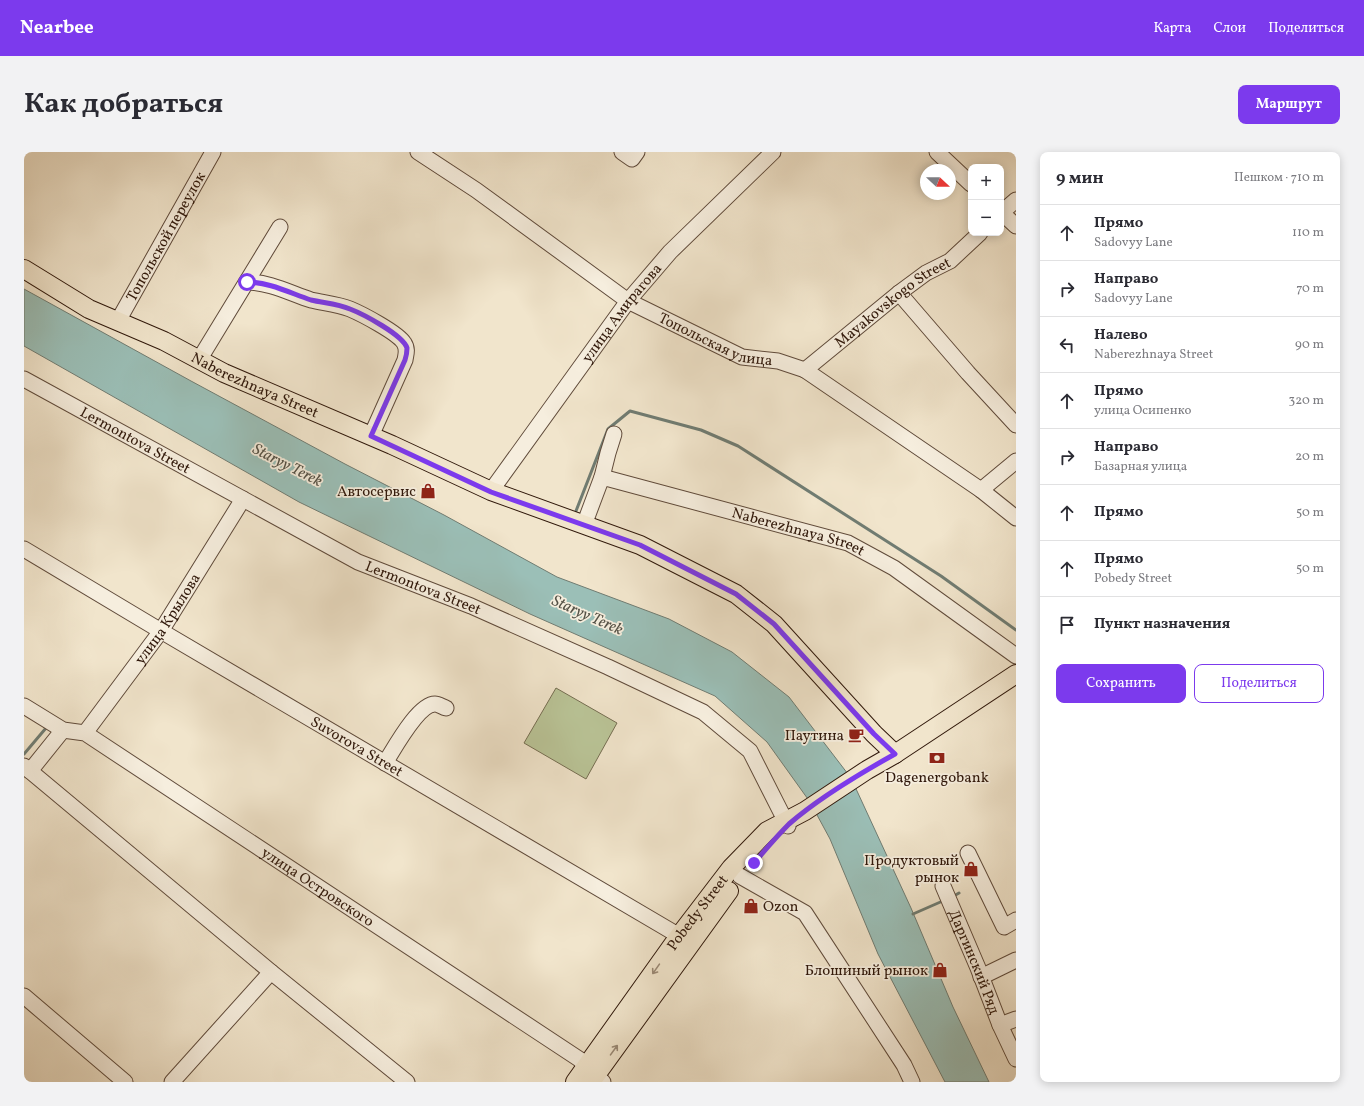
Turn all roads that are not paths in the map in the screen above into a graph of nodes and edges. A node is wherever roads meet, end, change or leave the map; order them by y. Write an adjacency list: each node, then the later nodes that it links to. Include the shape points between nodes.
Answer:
1 (213, 152): 18 (street, Топольской переулок)
2 (418, 152): 17 (street, Топольская улица, via 476,190)
3 (622, 152): 4 (street, via 632,159)
4 (637, 152)
5 (772, 152): 17 (street, улица Амирагова, via 670,252)
6 (937, 152): 7 (street)
7 (968, 181)
8 (1016, 200): 9 (street)
9 (1004, 210)
10 (1004, 216): 11 (street)
11 (1016, 226)
12 (280, 227): 15 (street)
13 (977, 236): 16 (street, Mayakovskogo Street, via 950,261 926,272)
14 (24, 269): 18 (main road, Naberezhnaya Street, via 89,309)
15 (247, 282): 19 (street); 24 (street, via 258,282 312,300 350,309 379,324 403,342 407,350 405,360)
16 (899, 293): 20 (street, Mayakovskogo Street); 22 (street)
17 (628, 301): 20 (street, Топольская улица, via 742,357 778,361); 28 (street, улица Амирагова)
18 (118, 321): 19 (main road, Naberezhnaya Street)
19 (199, 360): 24 (main road, Naberezhnaya Street)
20 (805, 370): 27 (street, Топольская улица)
21 (24, 379): 29 (street, Lermontova Street)
22 (1016, 425)
23 (614, 434): 26 (street)
24 (371, 436): 28 (main road, Naberezhnaya Street)
25 (1016, 461): 27 (street)
26 (602, 477): 31 (street); 34 (street, Naberezhnaya Street, via 848,543 894,568)
27 (981, 490): 30 (street, Топольская улица)
28 (491, 492): 31 (main road, Naberezhnaya Street)
29 (243, 499): 33 (street, улица Крылова); 43 (street, Lermontova Street, via 358,562 471,606 703,712 750,751)
30 (1016, 518)
31 (584, 525): 40 (main road, Naberezhnaya Street, via 640,545 736,594 774,624)
32 (24, 549): 33 (street, Suvorova Street)
33 (161, 631): 39 (street, улица Крылова); 41 (street, Suvorova Street)
34 (1016, 656)
35 (1016, 674): 40 (main road, Pobedy Street)
36 (24, 706): 38 (street, улица Островского)
37 (446, 708): 41 (street, via 436,704 421,711)
38 (62, 730): 39 (street, улица Островского); 42 (street)
39 (85, 733): 56 (street, улица Островского)
40 (895, 754): 43 (main road, Pobedy Street)
41 (385, 763): 48 (street, Suvorova Street)
42 (27, 769): 50 (street)
43 (787, 824): 45 (main road, Pobedy Street); 48 (main road, Pobedy Street, via 767,831 731,868)
44 (968, 853): 47 (street, via 1004,927)
45 (740, 876): 48 (main road, Pobedy Street); 61 (street, via 805,913)
46 (943, 886): 51 (street, Даргинский Ряд)
47 (1016, 920)
48 (685, 939): 56 (main road, Pobedy Street)
49 (1016, 960): 51 (street)
50 (271, 972): 58 (street); 59 (street)
51 (981, 977): 54 (street, Даргинский Ряд)
52 (24, 996): 57 (street)
53 (1016, 1018): 54 (street)
54 (1000, 1024): 55 (street, Даргинский Ряд)
55 (1016, 1059)
56 (594, 1076): 60 (main road, Pobedy Street)
57 (125, 1082)
58 (172, 1082)
59 (407, 1082)
60 (575, 1082)
61 (912, 1082)

